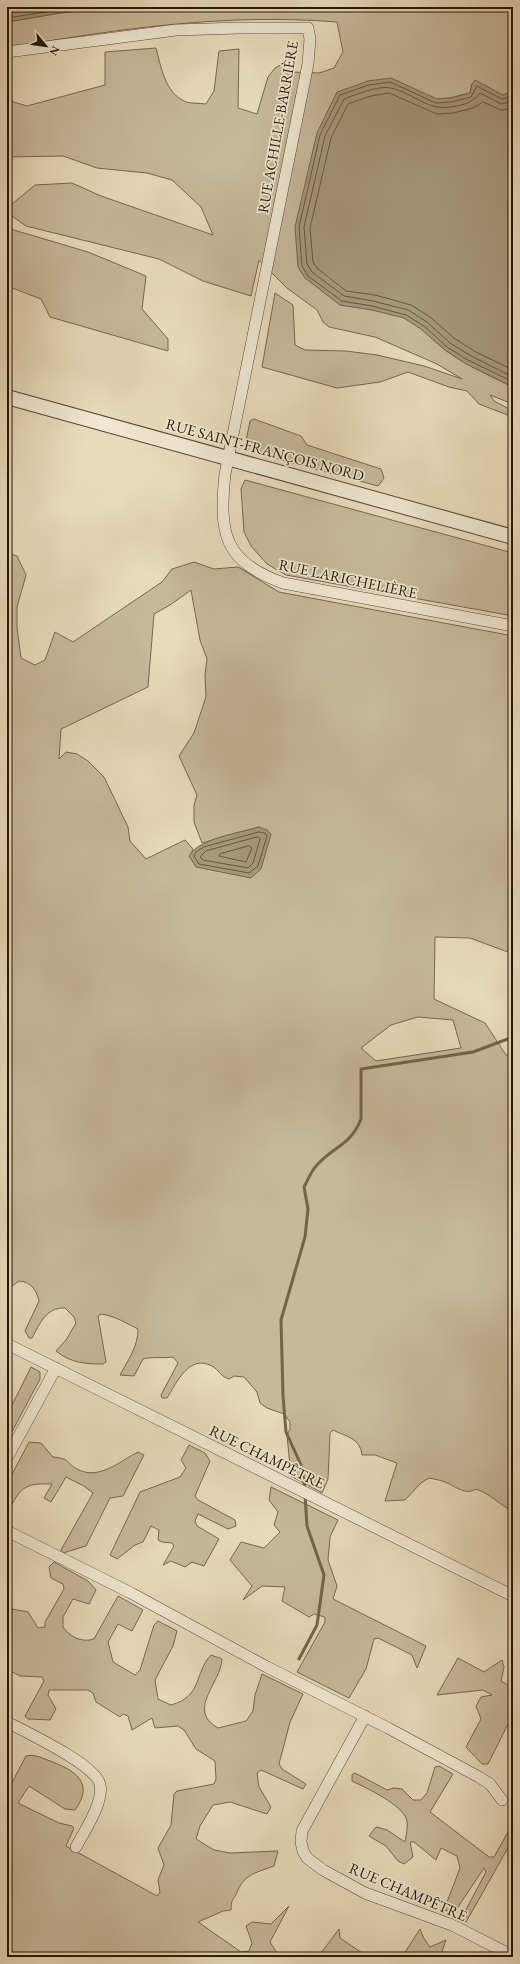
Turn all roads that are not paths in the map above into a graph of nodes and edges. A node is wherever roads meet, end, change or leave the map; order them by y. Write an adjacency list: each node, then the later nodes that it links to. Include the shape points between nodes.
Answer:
1 (7, 52): 3 (street, RUE ACHILLE-BARRIÈRE, via 176,30 308,28 308,64)
2 (7, 396): 3 (street, RUE SAINT-FRANÇOIS NORD)
3 (228, 458): 4 (street, RUE SAINT-FRANÇOIS NORD); 5 (street, RUE LARICHELIÈRE, via 222,508 223,524 237,556 260,573 298,587)
4 (513, 536)
5 (513, 626)
6 (7, 1344): 7 (street, RUE CHAMPÊTRE)
7 (56, 1368): 8 (street); 10 (street, RUE CHAMPÊTRE)
8 (7, 1458)
9 (7, 1531): 11 (street, via 131,1593)
10 (513, 1596)
11 (364, 1716): 13 (street, via 479,1777 490,1784); 15 (street, RUE CHAMPÊTRE, via 302,1831 301,1842 307,1858 323,1870 365,1893 447,1923)
12 (7, 1722): 14 (street, via 72,1757 98,1779 100,1793 97,1804)
13 (502, 1800)
14 (76, 1847)
15 (513, 1956)

